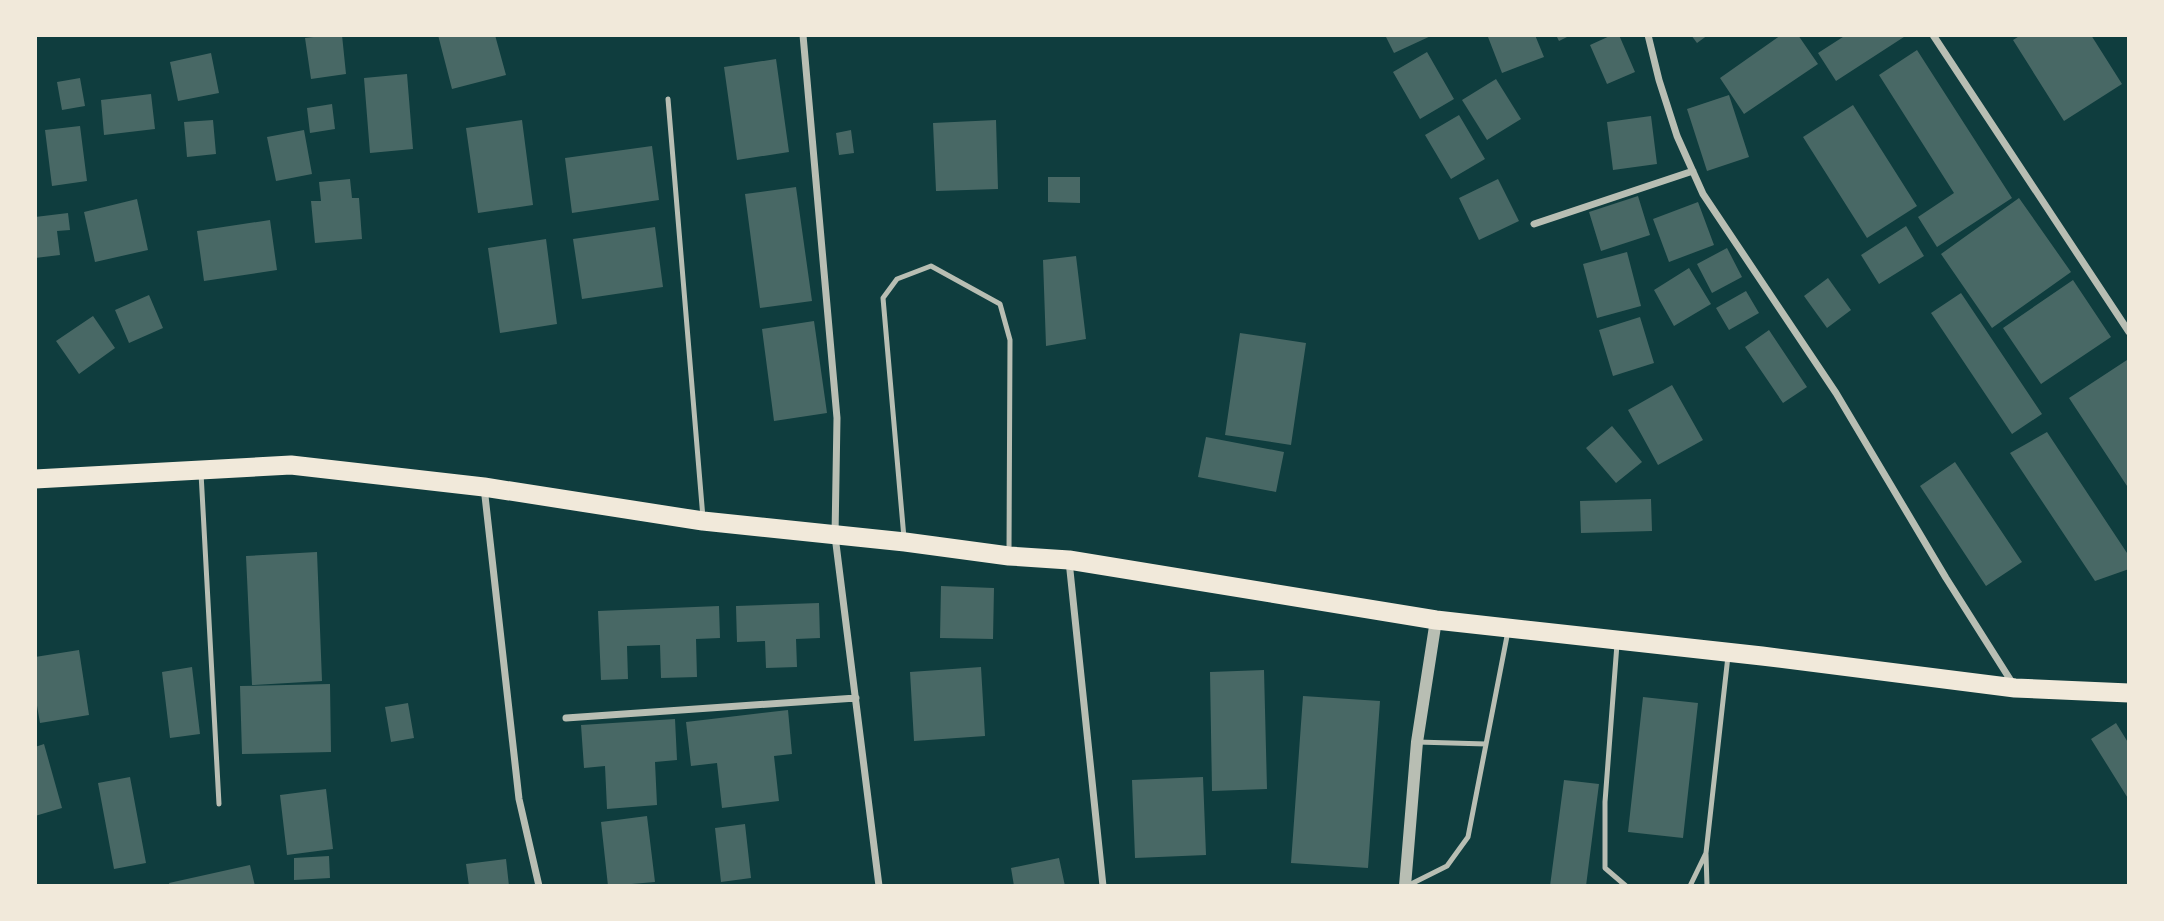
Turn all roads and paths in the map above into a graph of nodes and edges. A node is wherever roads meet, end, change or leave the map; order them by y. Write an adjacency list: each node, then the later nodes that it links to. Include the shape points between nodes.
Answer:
1 (803, 35): 12 (street, via 837,418)
2 (1648, 35): 5 (street, via 1677,136)
3 (1933, 35): 7 (street)
4 (668, 99): 11 (lane)
5 (1693, 171): 6 (street); 20 (street, via 1703,194 1836,393)
6 (1534, 224)
7 (2129, 332)
8 (201, 470): 9 (highway); 10 (highway, via 291,465); 26 (lane)
9 (35, 479)
10 (484, 487): 11 (highway); 28 (street, via 519,799)
11 (703, 521): 12 (highway)
12 (835, 536): 13 (highway); 22 (street)
13 (905, 542): 14 (highway); 14 (lane, via 883,298 897,279 931,266 1000,304 1010,340)
14 (1009, 556): 15 (highway)
15 (1069, 560): 16 (highway); 30 (street)
16 (1436, 620): 17 (highway); 24 (street)
17 (1508, 628): 18 (highway); 25 (lane)
18 (1617, 640): 19 (highway); 32 (lane, via 1605,868)
19 (1729, 653): 20 (highway); 27 (lane)
20 (2015, 688): 21 (highway)
21 (2129, 693)
22 (856, 698): 23 (street); 29 (street)
23 (566, 718)
24 (1418, 742): 25 (lane); 31 (street)
25 (1486, 744): 31 (lane, via 1468,837 1447,866)
26 (219, 804)
27 (1706, 853): 33 (lane); 34 (lane)
28 (539, 886)
29 (879, 886)
30 (1103, 886)
31 (1406, 886)
32 (1626, 886)
33 (1690, 886)
34 (1707, 886)

